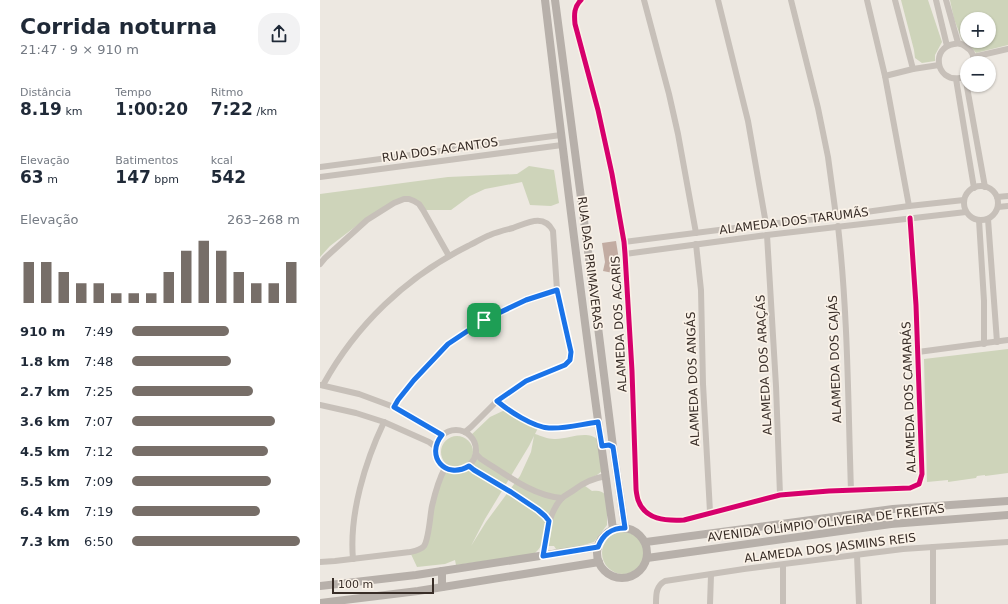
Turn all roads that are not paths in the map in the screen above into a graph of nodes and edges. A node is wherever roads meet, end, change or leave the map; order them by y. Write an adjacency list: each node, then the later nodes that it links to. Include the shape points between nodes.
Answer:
1 (545, 0): 24 (main road, RUA DAS PRIMAVERAS)
2 (555, 0): 57 (main road)
3 (581, 0): 51 (street, ALAMEDA DOS ACARIS, via 574,14 575,24 598,110)
4 (644, 0): 48 (street, via 678,134)
5 (718, 0): 44 (street, via 748,121)
6 (792, 0): 38 (street, via 828,157)
7 (867, 0): 20 (street)
8 (895, 0): 19 (street)
9 (936, 0): 12 (street)
10 (946, 0): 11 (street)
11 (950, 15): 12 (street); 13 (street)
12 (940, 18): 14 (street)
13 (958, 44): 14 (street); 16 (street, via 968,47)
14 (947, 46): 18 (street, via 940,54)
15 (1008, 49): 17 (street)
16 (972, 56)
17 (986, 56)
18 (939, 65): 19 (street); 22 (street, via 943,73)
19 (913, 69): 20 (street)
20 (885, 76): 33 (street)
21 (960, 77): 22 (street)
22 (956, 78): 29 (street)
23 (969, 92): 28 (street)
24 (561, 135): 25 (main road, RUA DAS PRIMAVERAS); 26 (street, RUA DOS ACANTOS)
25 (562, 145): 27 (street, RUA DOS ACANTOS); 58 (main road, RUA DAS PRIMAVERAS)
26 (320, 167)
27 (320, 177)
28 (985, 187): 29 (street); 31 (street)
29 (974, 188): 32 (street)
30 (1008, 196): 31 (street)
31 (997, 197): 35 (street)
32 (964, 200): 33 (street, ALAMEDA DOS TARUMÃS); 37 (street)
33 (910, 206): 36 (street, ALAMEDA DOS TARUMÃS)
34 (1008, 206): 35 (street)
35 (998, 207): 40 (street)
36 (873, 211): 38 (street, ALAMEDA DOS TARUMÃS); 43 (street)
37 (966, 212): 39 (street, ALAMEDA DOS TARUMÃS); 41 (street)
38 (836, 216): 42 (street, ALAMEDA DOS TARUMÃS)
39 (910, 218): 43 (street, ALAMEDA DOS TARUMÃS); 62 (street, ALAMEDA DOS CAMARÁS)
40 (988, 219): 41 (street); 60 (street)
41 (979, 220): 61 (street)
42 (801, 221): 44 (street, ALAMEDA DOS TARUMÃS); 47 (street)
43 (874, 222): 45 (street, ALAMEDA DOS TARUMÃS)
44 (766, 224): 46 (street, ALAMEDA DOS TARUMÃS)
45 (838, 226): 47 (street, ALAMEDA DOS TARUMÃS); 79 (street, ALAMEDA DOS CAJÁS, via 846,339)
46 (729, 229): 48 (street, ALAMEDA DOS TARUMÃS); 50 (street)
47 (802, 230): 49 (street, ALAMEDA DOS TARUMÃS)
48 (696, 233): 51 (street, ALAMEDA DOS TARUMÃS)
49 (767, 235): 50 (street, ALAMEDA DOS TARUMÃS); 81 (street, ALAMEDA DOS ARAÇÁS)
50 (731, 240): 52 (street, ALAMEDA DOS TARUMÃS)
51 (624, 242): 53 (street, ALAMEDA DOS ACARIS)
52 (696, 244): 53 (street, ALAMEDA DOS TARUMÃS); 84 (street, ALAMEDA DOS ANGÁS, via 701,290)
53 (625, 254): 84 (street, ALAMEDA DOS ACARIS, via 638,499 642,508 660,519 684,520)
54 (449, 256): 55 (street, via 419,204 404,199 368,220); 56 (street, via 490,235 531,221 546,222 554,237); 63 (street, via 395,294 356,335)
55 (320, 264)
56 (557, 290): 64 (street, via 571,352 570,360 559,368 526,381); 66 (street, via 526,300 484,320 448,344 414,380)
57 (598, 327): 58 (main road); 73 (main road)
58 (586, 328): 68 (main road, RUA DAS PRIMAVERAS)
59 (1008, 340): 60 (street)
60 (997, 342): 61 (street)
61 (984, 344): 62 (street)
62 (918, 352): 79 (street, ALAMEDA DOS CAMARÁS, via 922,474 919,484 910,488)
63 (321, 385): 66 (street, via 359,394)
64 (497, 401): 68 (street, via 539,426 550,428); 69 (street)
65 (320, 404): 67 (street)
66 (394, 407): 70 (street)
67 (384, 422): 71 (street); 96 (street, via 368,461 358,498)
68 (598, 422): 72 (main road, RUA DAS PRIMAVERAS)
69 (465, 432): 70 (street, via 451,430); 74 (street, via 474,441)
70 (442, 435): 71 (street)
71 (436, 446): 76 (street, via 437,459)
72 (602, 446): 73 (main road); 77 (main road, RUA DAS PRIMAVERAS)
73 (613, 447): 87 (main road)
74 (476, 454): 75 (street); 78 (street)
75 (469, 466): 76 (street, via 457,470); 80 (street)
76 (445, 468): 96 (street, via 432,506 425,545 422,548 410,552)
77 (606, 476): 82 (street, via 581,484); 88 (main road, RUA DAS PRIMAVERAS)
78 (517, 481): 80 (street); 82 (street, via 537,492)
79 (851, 491): 81 (street, ALAMEDA DOS CAMARÁS)
80 (511, 492): 86 (street, via 538,510)
81 (780, 495): 84 (street, ALAMEDA DOS ACARIS)
82 (562, 498): 86 (street)
83 (1008, 501): 89 (main road, AVENIDA OLÍMPIO OLIVEIRA DE FREITAS, via 893,509)
84 (710, 512)
85 (1008, 516): 95 (main road, AVENIDA OLÍMPIO OLIVEIRA DE FREITAS, via 891,524)
86 (549, 521): 94 (street)
87 (625, 528): 88 (main road); 89 (main road, via 634,530)
88 (613, 530): 91 (main road, via 601,539)
89 (646, 542): 95 (main road)
90 (1008, 542): 92 (street, ALAMEDA DOS JASMINS REIS)
91 (598, 547): 94 (main road); 98 (main road)
92 (933, 548): 93 (street, ALAMEDA DOS JASMINS REIS); 109 (street)
93 (858, 555): 99 (street, ALAMEDA DOS JASMINS REIS); 108 (street)
94 (543, 556): 100 (main road)
95 (648, 558): 98 (main road, via 642,570 626,578 611,576)
96 (353, 559): 97 (street)
97 (320, 562)
98 (599, 562): 103 (main road)
99 (783, 565): 101 (street, ALAMEDA DOS JASMINS REIS); 107 (street)
100 (442, 571): 102 (main road); 103 (main road)
101 (710, 575): 105 (street, ALAMEDA DOS JASMINS REIS, via 661,583 656,593); 106 (street)
102 (320, 586)
103 (442, 587): 104 (main road)
104 (320, 603)
105 (656, 604)
106 (710, 604)
107 (783, 604)
108 (859, 604)
109 (933, 604)

